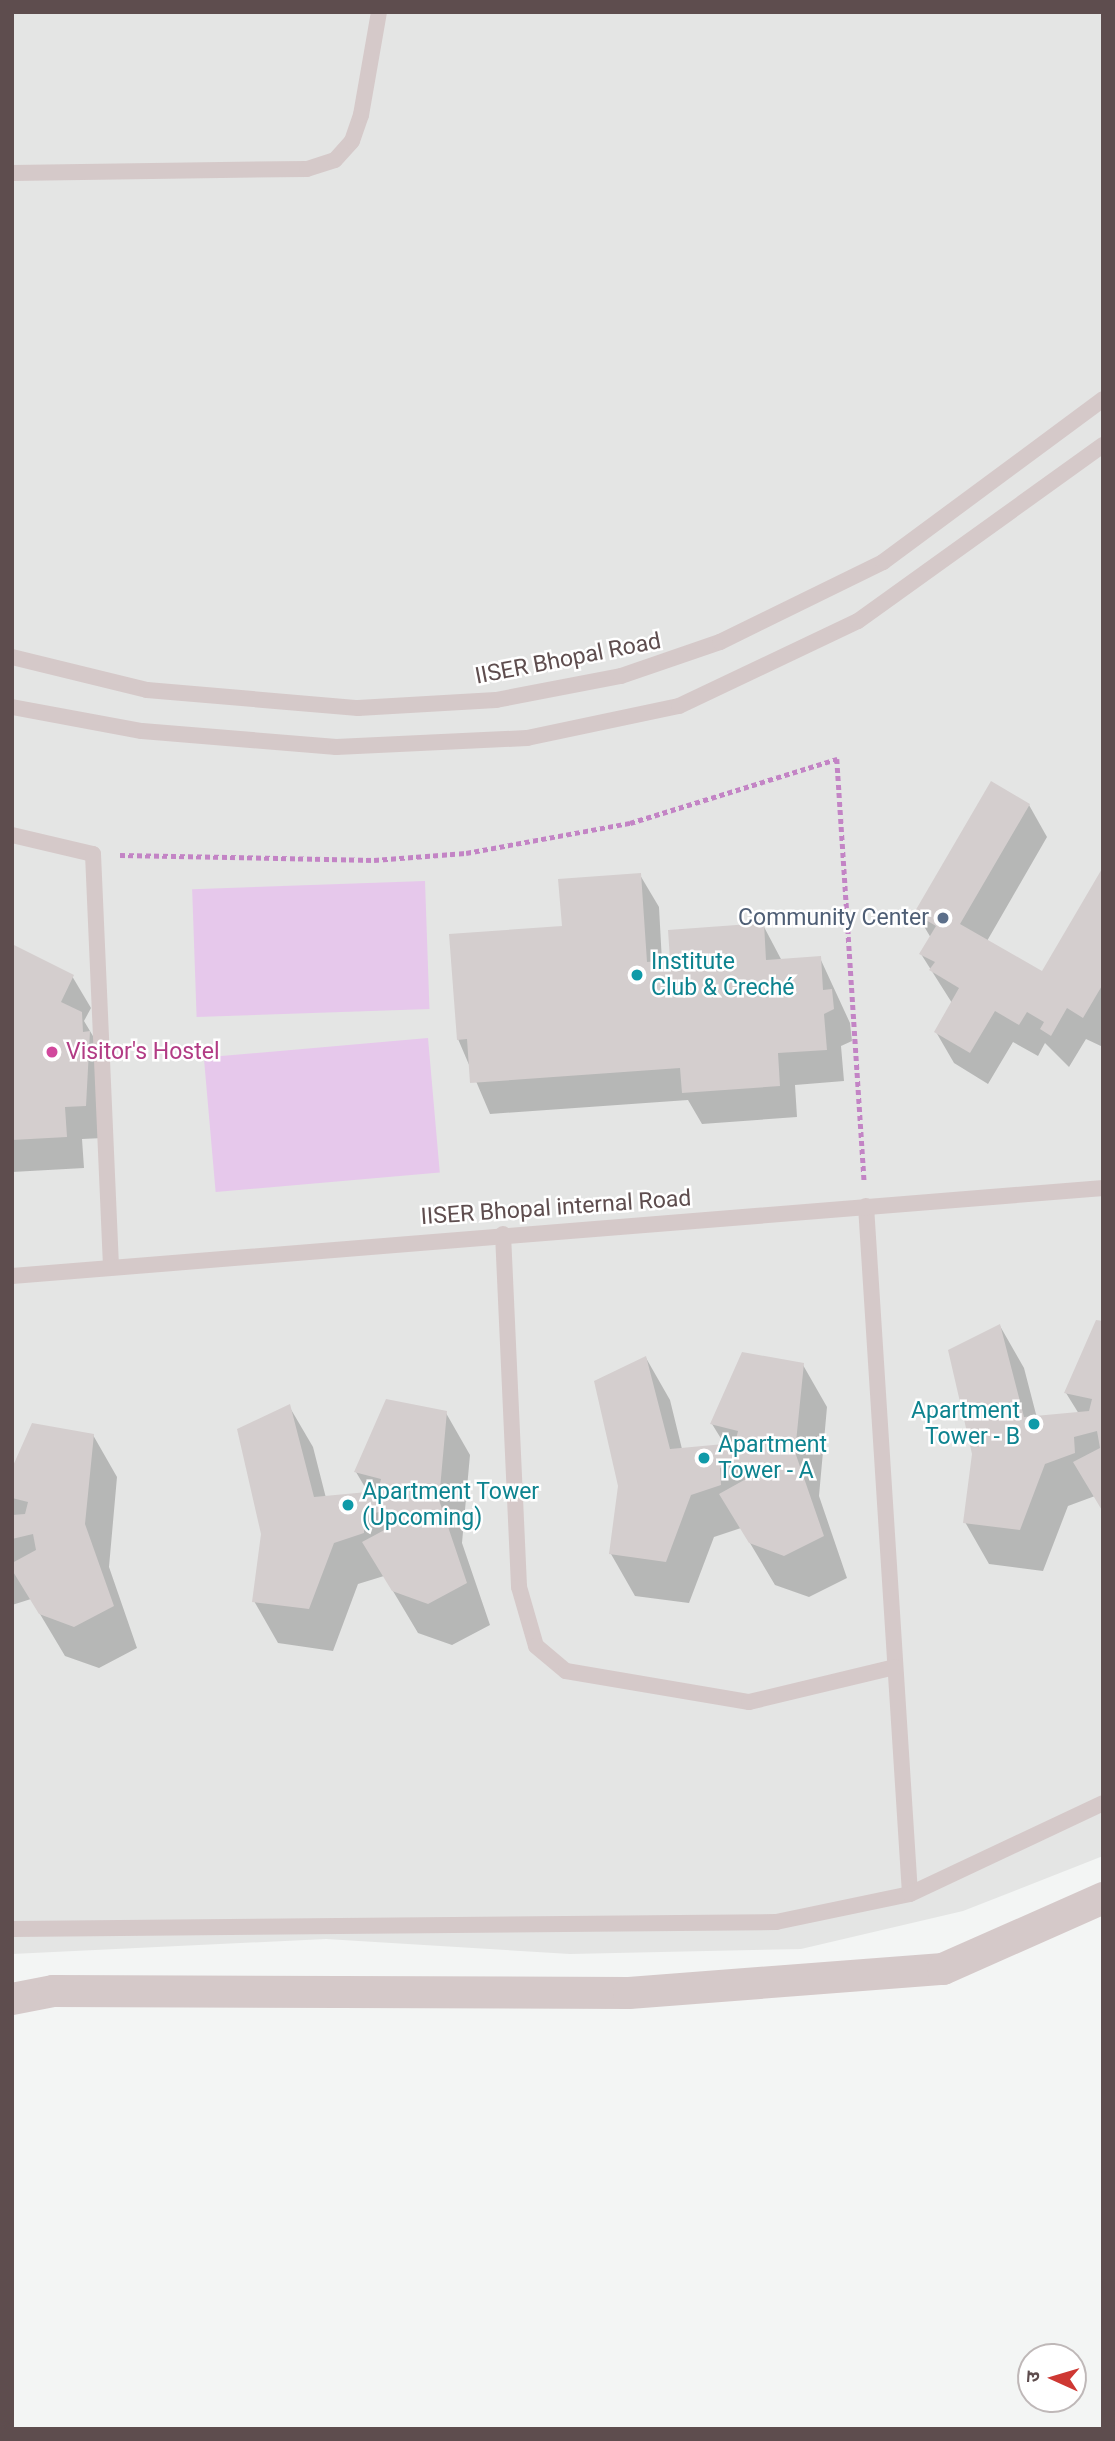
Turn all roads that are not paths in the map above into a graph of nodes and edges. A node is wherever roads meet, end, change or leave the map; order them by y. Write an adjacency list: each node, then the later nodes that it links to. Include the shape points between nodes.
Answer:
1 (379, 12): 2 (lane, via 361,115 352,141 335,160 307,169)
2 (12, 173)
3 (1103, 399): 5 (lane, IISER Bhopal Road, via 883,562 755,627 670,663 621,676 496,700 358,708 147,690)
4 (1103, 445): 6 (lane, via 858,621 679,706 527,738 337,747 142,731)
5 (12, 657)
6 (12, 707)
7 (12, 835): 11 (lane, via 93,854)
8 (1103, 1188): 9 (lane, IISER Bhopal internal Road)
9 (866, 1206): 10 (lane, IISER Bhopal internal Road); 13 (lane)
10 (503, 1234): 11 (lane, IISER Bhopal internal Road); 13 (lane, via 519,1587 536,1646 566,1671 749,1702)
11 (111, 1265): 12 (lane, IISER Bhopal internal Road)
12 (12, 1276)
13 (895, 1667): 15 (lane)
14 (1103, 1803): 15 (lane)
15 (911, 1894): 17 (lane, via 789,1920 624,1928)
16 (1103, 1898): 18 (street, via 943,1969 629,1993 53,1992)
17 (12, 1929)
18 (12, 1999)

